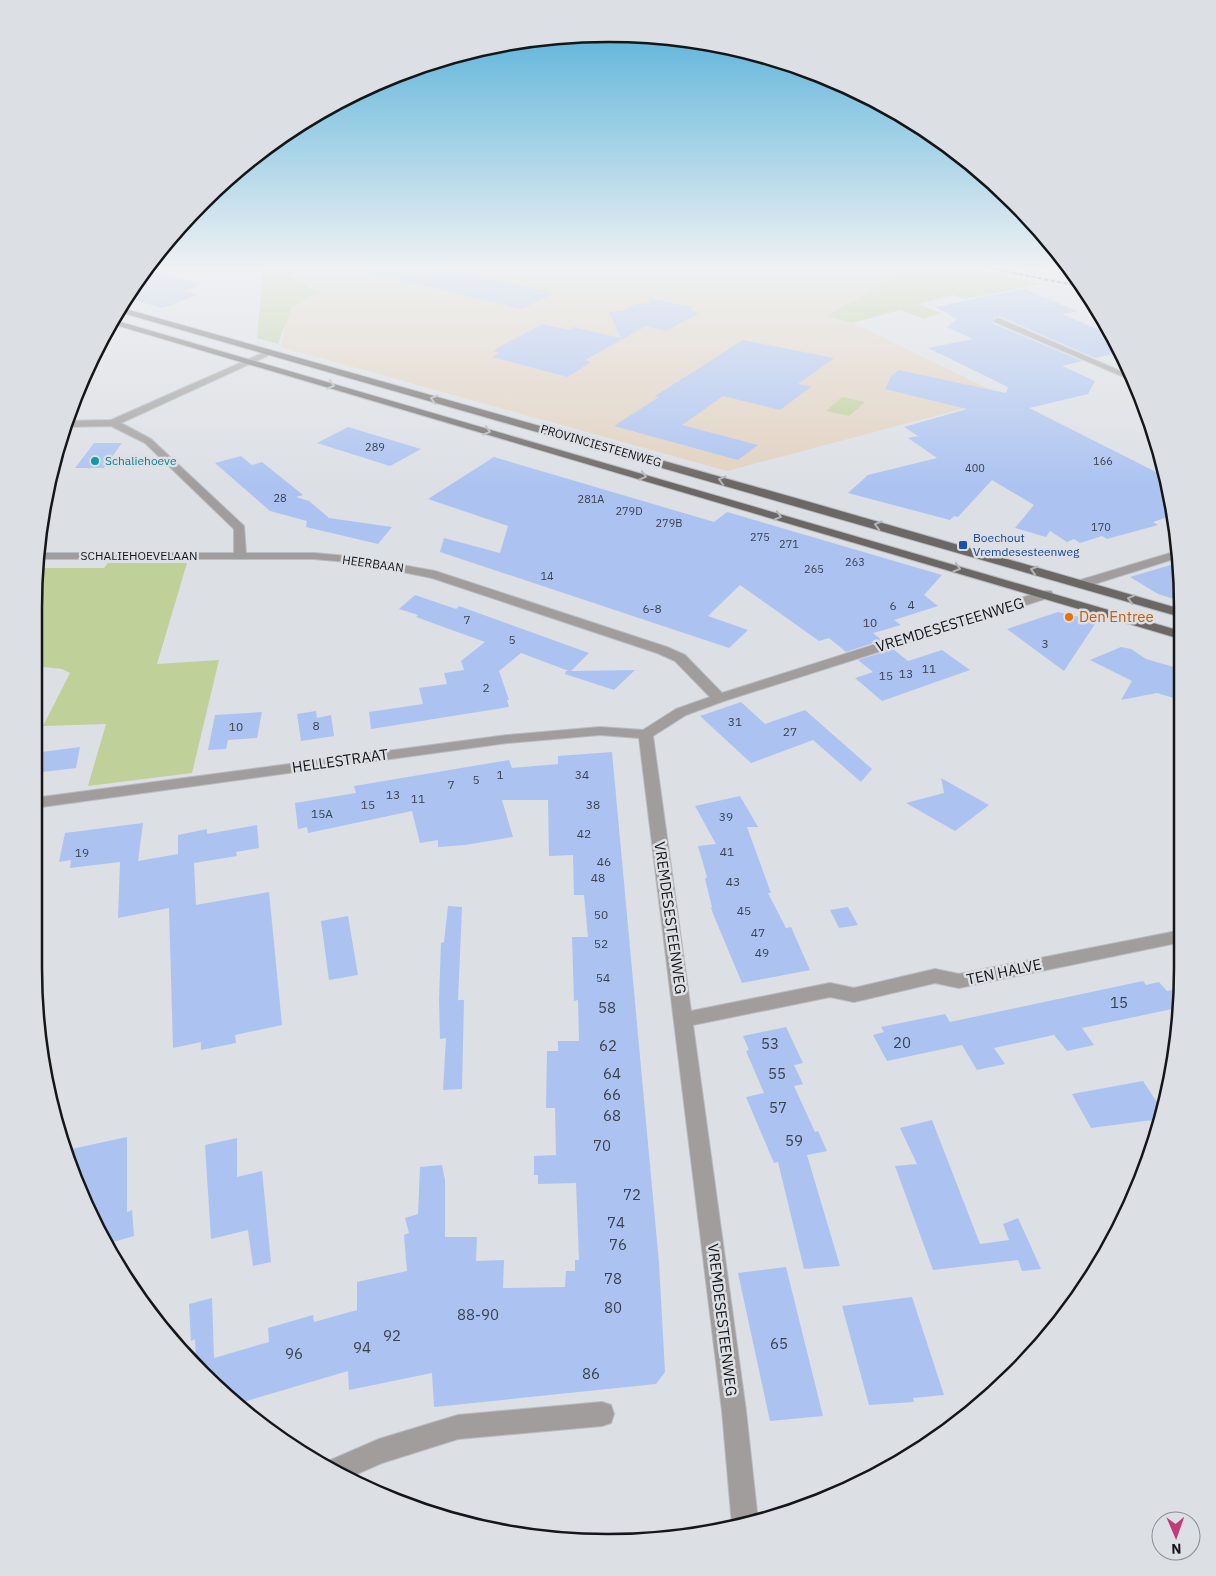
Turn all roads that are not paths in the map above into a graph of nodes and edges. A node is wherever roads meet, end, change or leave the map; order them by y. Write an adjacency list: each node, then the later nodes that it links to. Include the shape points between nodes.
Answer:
1 (168, 339): 5 (main road, PROVINCIESTEENWEG)
2 (223, 339): 4 (main road, PROVINCIESTEENWEG)
3 (1040, 339): 6 (street)
4 (272, 352): 5 (street); 12 (main road, PROVINCIESTEENWEG, one-way to 4)
5 (250, 363): 7 (street); 13 (main road, PROVINCIESTEENWEG, one-way to 13)
6 (1122, 375)
7 (113, 423): 8 (street); 10 (street, via 148,440 240,528)
8 (74, 424)
9 (45, 556): 10 (street, SCHALIEHOEVELAAN)
10 (240, 556): 16 (street, HEERBAAN, via 314,556 358,560 435,575 680,658)
11 (1171, 556): 12 (street)
12 (1081, 584): 13 (main road); 14 (main road, PROVINCIESTEENWEG, one-way to 12)
13 (1047, 594): 15 (main road, PROVINCIESTEENWEG); 16 (street, VREMDESESTEENWEG)
14 (1174, 611)
15 (1174, 633)
16 (719, 698): 17 (street, VREMDESESTEENWEG, via 681,712)
17 (646, 734): 18 (street, HELLESTRAAT, via 600,731 507,739); 20 (street, VREMDESESTEENWEG)
18 (42, 802)
19 (1174, 937): 20 (street, TEN HALVE, via 959,981 935,976 854,995 830,990)
20 (684, 1020): 23 (street, VREMDESESTEENWEG, via 734,1411)
21 (602, 1414): 22 (street, via 458,1428 378,1451)
22 (343, 1467)
23 (744, 1516)

